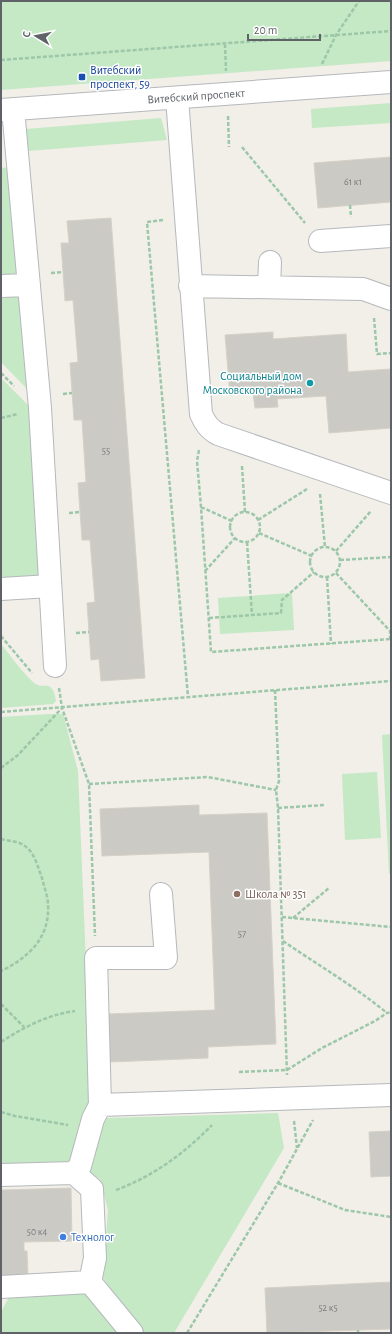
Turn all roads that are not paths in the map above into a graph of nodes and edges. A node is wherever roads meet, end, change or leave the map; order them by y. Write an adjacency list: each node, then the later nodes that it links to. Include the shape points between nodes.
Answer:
1 (391, 82): 2 (street, Витебский проспект)
2 (177, 98): 3 (street, Витебский проспект); 9 (street)
3 (7, 110): 7 (street, via 17,163)
4 (391, 236): 5 (street)
5 (320, 241)
6 (270, 262): 10 (street)
7 (29, 285): 8 (street); 15 (street, via 40,408)
8 (1, 286)
9 (190, 286): 10 (street); 14 (street, via 201,414 212,430 318,474)
10 (269, 287): 12 (street)
11 (391, 287): 12 (street)
12 (363, 289): 13 (street)
13 (391, 299)
14 (387, 492)
15 (50, 586): 16 (street); 17 (street)
16 (1, 589)
17 (55, 666)
18 (161, 894): 20 (street, via 166,958 96,958)
19 (391, 1095): 20 (street)
20 (100, 1105): 21 (street, via 93,1118 80,1166)
21 (74, 1173): 22 (street); 23 (street, via 92,1189 95,1258)
22 (1, 1174)
23 (90, 1282): 24 (street); 25 (street)
24 (1, 1287)
25 (132, 1333)

